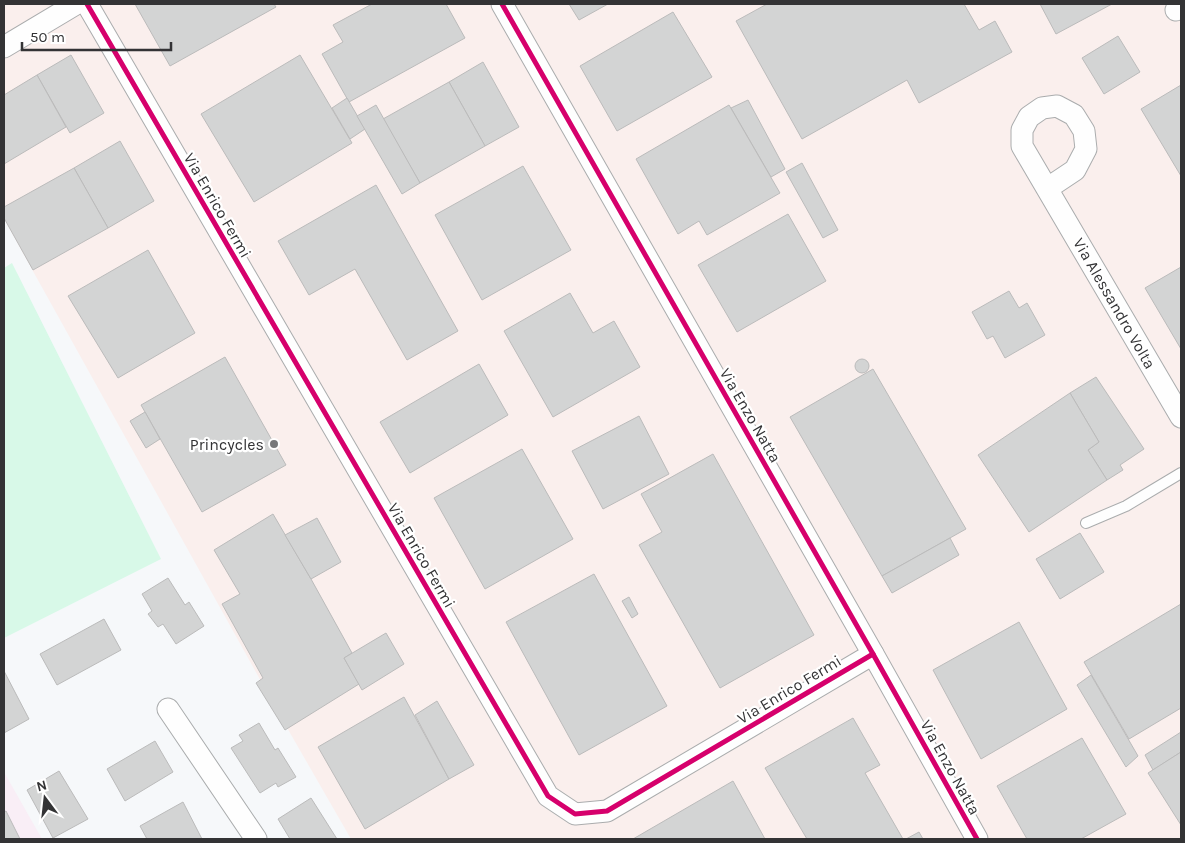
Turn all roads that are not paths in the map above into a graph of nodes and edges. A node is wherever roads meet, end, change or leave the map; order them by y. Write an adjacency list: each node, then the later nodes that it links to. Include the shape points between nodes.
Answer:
1 (76, 4): 4 (street)
2 (87, 4): 9 (street, Via Enrico Fermi, via 548,796 574,814 606,811)
3 (502, 4): 9 (street, Via Enzo Natta)
4 (4, 47)
5 (1048, 188): 6 (street, Via Alessandro Volta)
6 (1181, 417)
7 (1181, 473): 8 (lane, via 1126,506)
8 (1086, 524)
9 (873, 654): 12 (street, Via Enzo Natta)
10 (168, 709): 11 (street)
11 (256, 839)
12 (977, 839)

